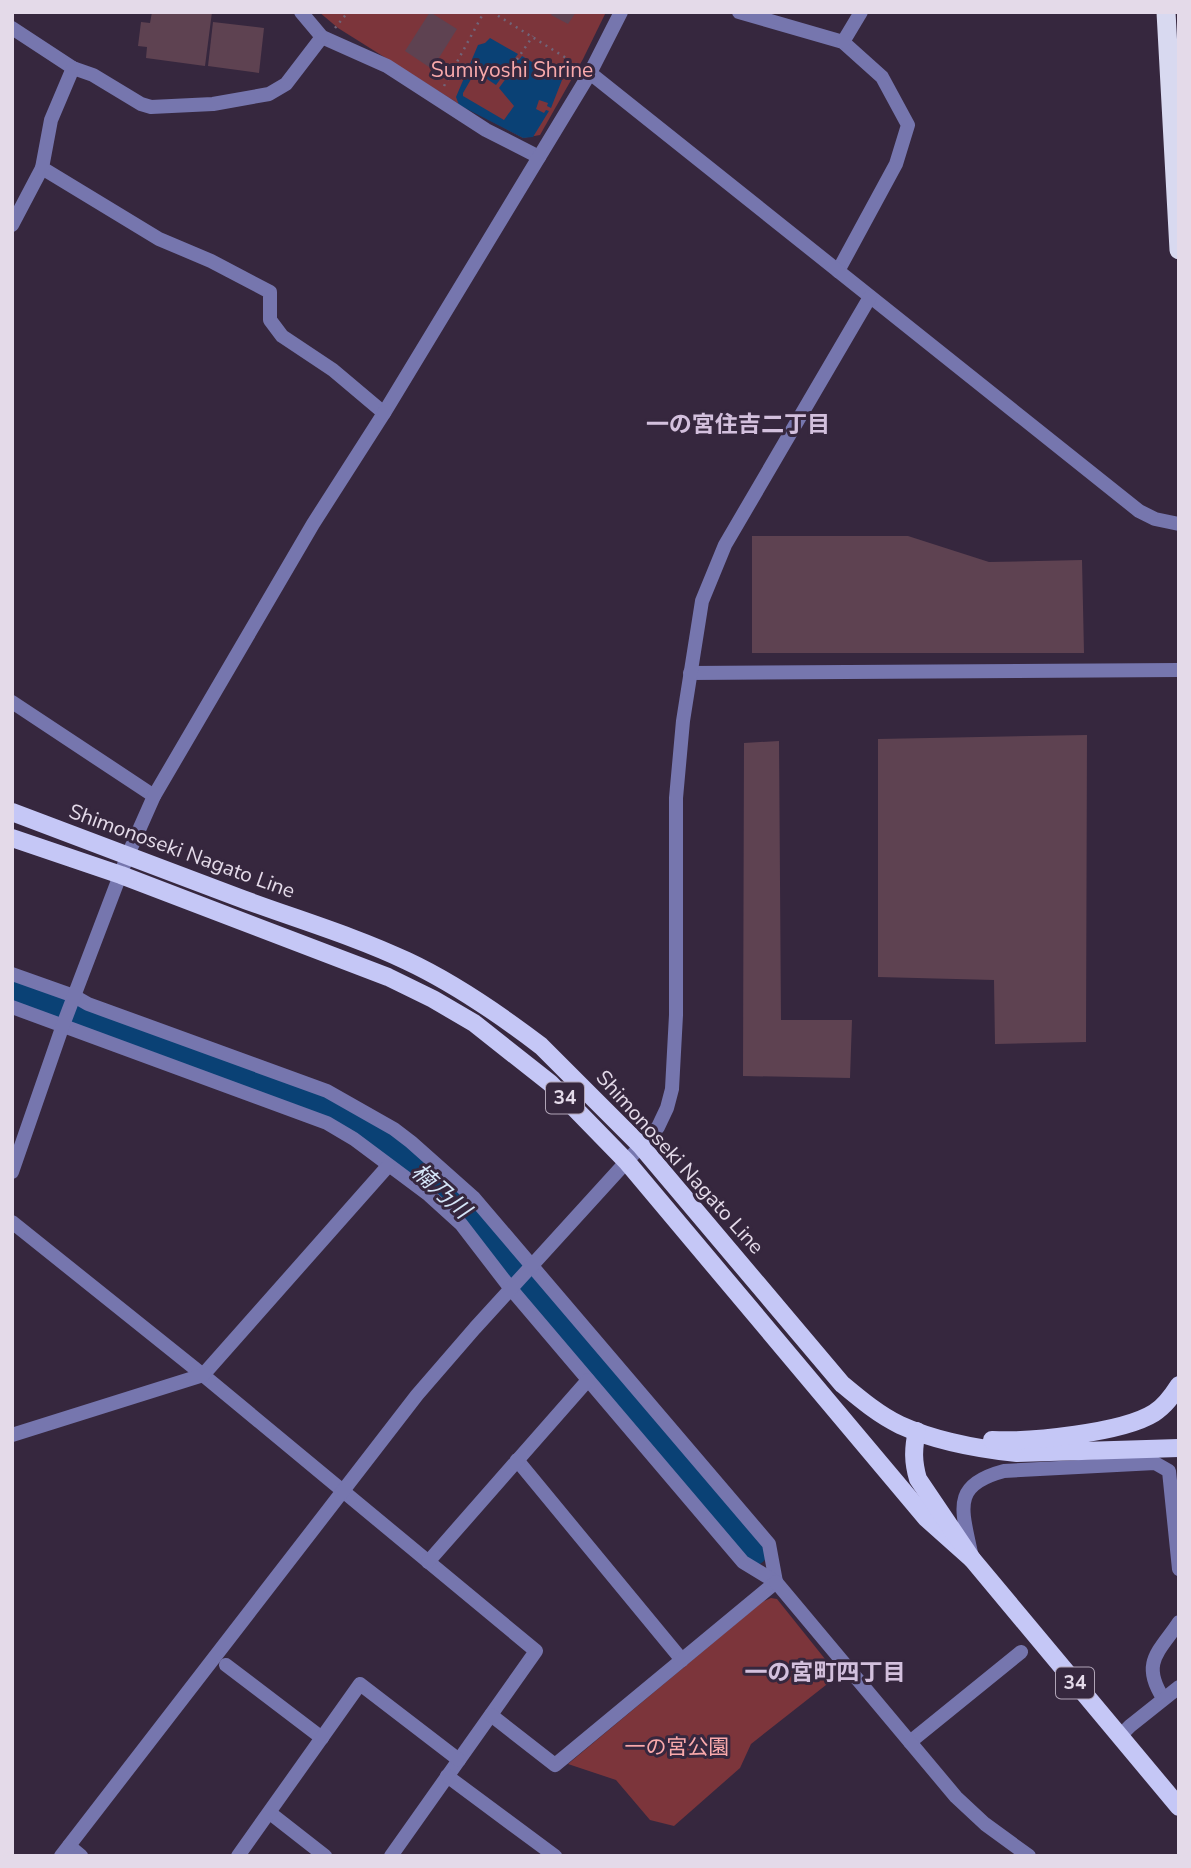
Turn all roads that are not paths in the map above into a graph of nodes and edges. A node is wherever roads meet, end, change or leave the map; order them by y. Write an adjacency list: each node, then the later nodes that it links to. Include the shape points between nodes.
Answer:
1 (300, 12): 7 (street)
2 (621, 12): 10 (street)
3 (739, 12): 8 (street)
4 (861, 12): 8 (street)
5 (1166, 12): 14 (highway)
6 (12, 29): 9 (street)
7 (322, 37): 9 (street, via 286,84 269,94 213,104 151,107); 11 (street, via 387,66 486,130)
8 (843, 42): 15 (street, via 882,77 908,125 896,164)
9 (73, 68): 12 (street, via 51,120)
10 (585, 69): 11 (street); 15 (street)
11 (539, 157): 17 (street)
12 (42, 167): 13 (street); 17 (street, via 159,239 270,292 270,320 282,336 333,370)
13 (12, 225)
14 (1179, 250)
15 (838, 271): 16 (street)
16 (870, 297): 18 (street, via 1139,510); 20 (street, via 725,545 702,601)
17 (384, 413): 22 (street, via 313,524)
18 (1179, 524)
19 (1179, 670): 20 (street)
20 (690, 673): 31 (street, via 676,798 672,1089 658,1127)
21 (12, 702): 22 (street)
22 (154, 796): 25 (street)
23 (12, 812): 25 (main road, Shimonoseki Nagato Line / 34)
24 (12, 838): 26 (main road, Shimonoseki Nagato Line / 34)
25 (127, 857): 26 (street); 31 (main road, Shimonoseki Nagato Line / 34, via 343,934 447,982 541,1046)
26 (121, 875): 28 (street); 32 (main road, Shimonoseki Nagato Line / 34, via 388,977 433,999 474,1023 550,1083)
27 (12, 974): 28 (street)
28 (73, 998): 30 (street); 36 (street, via 327,1091 394,1129 474,1198)
29 (12, 1007): 30 (street)
30 (64, 1022): 33 (street, via 327,1124); 34 (street)
31 (641, 1146): 32 (street); 41 (main road, Shimonoseki Nagato Line / 34, via 842,1384 883,1416)
32 (627, 1162): 36 (street); 47 (main road, Shimonoseki Nagato Line / 34, via 926,1518)
33 (388, 1166): 37 (street, via 461,1224); 38 (street)
34 (12, 1172)
35 (12, 1222): 38 (street)
36 (531, 1268): 37 (street); 50 (street, via 769,1544)
37 (513, 1287): 39 (street); 46 (street, via 417,1395)
38 (203, 1375): 42 (street); 46 (street)
39 (588, 1380): 44 (street); 50 (street, via 743,1562)
40 (1179, 1385): 41 (main road, via 1164,1406 1128,1425 1011,1441)
41 (925, 1434): 43 (main road, via 1017,1453); 47 (main road, Shimonoseki Nagato Line / 34, via 913,1450 918,1479)
42 (12, 1436)
43 (1179, 1448)
44 (517, 1460): 48 (street); 53 (street)
45 (1175, 1478): 47 (street, via 1155,1463 1004,1471 985,1476 972,1485 962,1510); 49 (street, via 1170,1501)
46 (342, 1492): 48 (street); 65 (street)
47 (972, 1559): 58 (main road, Shimonoseki Nagato Line / 34)
48 (428, 1562): 57 (street, via 536,1651)
49 (1179, 1569)
50 (776, 1583): 53 (street); 60 (street)
51 (1179, 1622): 56 (street, via 1155,1653 1152,1671)
52 (1021, 1652): 60 (street)
53 (682, 1660): 57 (street, via 555,1765)
54 (226, 1665): 59 (street)
55 (1179, 1687): 56 (street)
56 (1163, 1698): 58 (street)
57 (491, 1715): 61 (street)
58 (1120, 1736): 63 (main road, Shimonoseki Nagato Line / 34)
59 (322, 1738): 61 (street, via 360,1684); 64 (street)
60 (910, 1742): 71 (street, via 956,1797)
61 (459, 1760): 62 (street)
62 (447, 1776): 69 (street); 70 (street)
63 (1179, 1807)
64 (270, 1813): 67 (street); 68 (street)
65 (65, 1851): 66 (street)
66 (81, 1856)
67 (238, 1856)
68 (325, 1856)
69 (391, 1856)
70 (555, 1856)
71 (1029, 1856)

